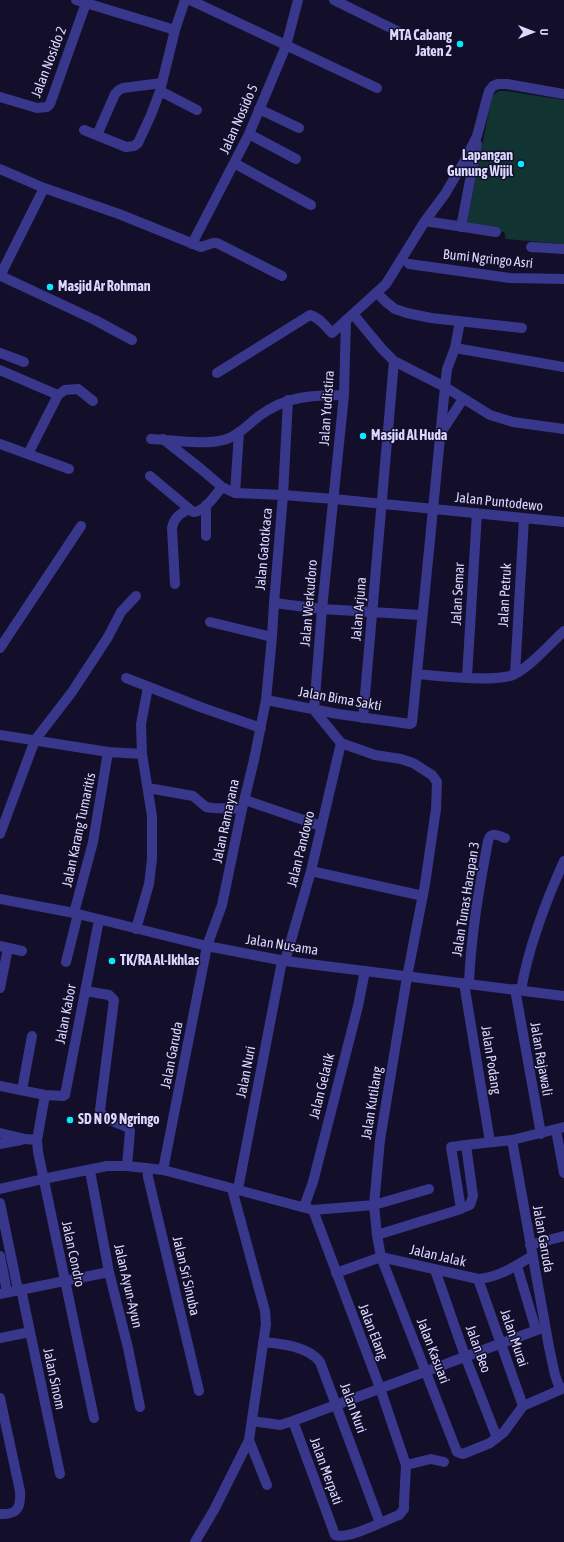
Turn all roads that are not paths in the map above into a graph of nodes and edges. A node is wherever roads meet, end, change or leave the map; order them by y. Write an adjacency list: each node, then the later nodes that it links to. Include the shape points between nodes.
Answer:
1 (185, 0): 6 (street)
2 (190, 0): 8 (street)
3 (298, 0): 8 (street, Jalan Nosido 5)
4 (334, 0): 7 (street)
5 (81, 1): 6 (street); 12 (street, Jalan Nosido 2, via 50,104 37,108)
6 (176, 30): 9 (street)
7 (405, 36)
8 (286, 46): 10 (street); 13 (street, Jalan Nosido 5)
9 (161, 87): 14 (street); 18 (street, via 119,90); 18 (street, via 138,143 126,147)
10 (377, 88)
11 (564, 94): 19 (street, via 508,84 493,86 486,98)
12 (0, 97)
13 (259, 109): 15 (street); 17 (street, Jalan Nosido 5)
14 (197, 110)
15 (299, 128)
16 (84, 130): 18 (street)
17 (248, 134): 20 (street); 21 (street, Jalan Nosido 5)
18 (97, 135)
19 (477, 136): 25 (street, via 445,194); 26 (street)
20 (296, 159)
21 (234, 163): 24 (street); 28 (street, Jalan Nosido 5)
22 (0, 169): 23 (street)
23 (44, 188): 28 (street); 32 (street)
24 (311, 205)
25 (425, 222): 26 (street); 35 (street, via 386,284)
26 (461, 227): 27 (street)
27 (496, 232)
28 (192, 244): 33 (street, via 201,248 217,243)
29 (531, 247): 30 (street)
30 (564, 249)
31 (409, 264): 34 (street, Bumi Ngringo Asri, via 510,278)
32 (0, 276): 40 (street)
33 (282, 276)
34 (564, 279)
35 (377, 293): 36 (street); 37 (street, via 391,306 407,313)
36 (350, 317): 39 (street); 42 (street, Jalan Yudistira); 44 (street)
37 (460, 321): 38 (street); 41 (street)
38 (522, 328)
39 (332, 333): 42 (street); 48 (street, via 315,316 310,315)
40 (132, 340)
41 (455, 348): 46 (street); 49 (street)
42 (345, 351): 51 (street, Jalan Yudistira)
43 (0, 353): 45 (street)
44 (394, 361): 49 (street); 68 (street, Jalan Arjuna)
45 (24, 362)
46 (564, 366)
47 (0, 370): 50 (street)
48 (218, 373)
49 (444, 387): 52 (street); 57 (street)
50 (58, 395): 54 (street, via 65,390 78,389); 61 (street)
51 (344, 395): 53 (street); 67 (street, Jalan Yudistira)
52 (463, 399): 55 (street, via 504,420); 57 (street)
53 (288, 400): 56 (street); 66 (street, Jalan Gatotkaca)
54 (93, 401)
55 (564, 429)
56 (239, 432): 59 (street, via 227,439 205,442); 65 (street)
57 (441, 432): 71 (street)
58 (151, 439): 59 (street)
59 (163, 440): 64 (street)
60 (0, 444): 61 (street)
61 (28, 454): 62 (street)
62 (69, 469)
63 (150, 476): 70 (street)
64 (222, 487): 65 (street); 69 (street)
65 (235, 493): 66 (street, Jalan Puntodewo)
66 (283, 495): 67 (street, Jalan Puntodewo); 79 (street, Jalan Gatotkaca)
67 (334, 498): 68 (street, Jalan Puntodewo); 80 (street, Jalan Werkudoro)
68 (382, 503): 71 (street, Jalan Puntodewo); 81 (street, Jalan Arjuna)
69 (206, 505): 70 (street, via 198,512); 76 (street)
70 (189, 509): 77 (street, via 174,519 172,528)
71 (432, 509): 72 (street, Jalan Puntodewo); 82 (street)
72 (477, 513): 73 (street, Jalan Puntodewo); 89 (street, Jalan Semar)
73 (524, 518): 74 (street, Jalan Puntodewo); 88 (street, Jalan Petruk)
74 (564, 522)
75 (81, 526): 86 (street)
76 (206, 536)
77 (175, 584)
78 (136, 596): 97 (street, via 121,612 72,692)
79 (274, 603): 80 (street); 85 (street, Jalan Gatotkaca)
80 (322, 609): 81 (street); 93 (street, Jalan Werkudoro)
81 (372, 612): 82 (street); 94 (street, Jalan Arjuna)
82 (421, 615): 87 (street)
83 (210, 622): 85 (street)
84 (564, 629): 88 (street)
85 (272, 637): 92 (street, Jalan Gatotkaca)
86 (0, 648)
87 (417, 674): 89 (street); 94 (street, Jalan Bima Sakti, via 413,720 410,724)
88 (515, 674): 89 (street, via 494,678)
89 (467, 677)
90 (126, 678): 91 (street)
91 (148, 687): 95 (street); 100 (street, via 141,724)
92 (266, 700): 93 (street, Jalan Bima Sakti); 95 (street, Jalan Ramayana)
93 (314, 710): 94 (street, Jalan Bima Sakti); 98 (street)
94 (363, 718)
95 (261, 728): 102 (street, Jalan Ramayana)
96 (0, 735): 97 (street)
97 (35, 740): 99 (street); 104 (street)
98 (341, 743): 103 (street, Jalan Pandowo); 108 (street, Jalan Kutilang, via 375,755 413,763 432,775 437,782 433,837)
99 (108, 752): 100 (street); 110 (street, Jalan Karang Tumaritis, via 93,842)
100 (142, 754): 101 (street)
101 (148, 788): 102 (street, via 193,796 206,807 219,809); 112 (street, via 152,823 152,859 149,884)
102 (244, 804): 103 (street); 113 (street, Jalan Ramayana, via 222,905)
103 (321, 826): 107 (street, Jalan Pandowo)
104 (0, 834)
105 (505, 838): 120 (street, Jalan Tunas Harapan 3, via 496,834 489,837 473,923)
106 (564, 861): 122 (street, via 540,916)
107 (311, 871): 108 (street); 116 (street, Jalan Pandowo)
108 (423, 896): 119 (street, Jalan Kutilang)
109 (0, 899): 110 (street, Jalan Nusama)
110 (76, 913): 111 (street, Jalan Nusama); 117 (street, Jalan Karang Tumaritis)
111 (99, 920): 112 (street, Jalan Nusama); 123 (street, Jalan Kabor)
112 (136, 929): 113 (street, Jalan Nusama)
113 (207, 946): 116 (street, Jalan Nusama); 140 (street, Jalan Garuda)
114 (4, 947): 115 (street); 121 (street)
115 (22, 951)
116 (283, 961): 118 (street, Jalan Nusama); 146 (street, Jalan Nuri)
117 (66, 962)
118 (365, 971): 119 (street, Jalan Nusama); 149 (street, Jalan Gelatik)
119 (407, 977): 120 (street, Jalan Nusama); 148 (street, Jalan Kutilang, via 380,1140)
120 (466, 983): 122 (street, Jalan Nusama); 135 (street, Jalan Podang)
121 (0, 988)
122 (518, 990): 124 (street, Jalan Nusama); 131 (street, Jalan Rajawali)
123 (85, 991): 128 (street, Jalan Kabor, via 65,1095); 138 (street, via 109,996 114,1000 100,1113 129,1128)
124 (564, 996)
125 (32, 1036): 127 (street)
126 (0, 1086): 127 (street)
127 (22, 1090): 128 (street)
128 (46, 1095): 133 (street, Jalan Condro)
129 (560, 1128): 131 (street); 142 (street)
130 (0, 1133): 132 (street)
131 (541, 1134): 134 (street)
132 (25, 1139): 133 (street); 136 (street)
133 (37, 1140): 143 (street, Jalan Condro)
134 (512, 1140): 135 (street); 153 (street, Jalan Garuda)
135 (490, 1142): 137 (street)
136 (0, 1144)
137 (466, 1145): 150 (street, via 473,1196 470,1205); 150 (street, via 450,1148)
138 (127, 1166): 139 (street); 141 (street, via 107,1166)
139 (147, 1168): 140 (street); 174 (street, Jalan Sri Sinuba)
140 (163, 1170): 146 (street)
141 (90, 1171): 143 (street); 159 (street, Jalan Ayun-Ayun)
142 (564, 1173)
143 (43, 1179): 145 (street); 162 (street, Jalan Condro)
144 (429, 1188): 148 (street)
145 (0, 1189)
146 (235, 1189): 149 (street); 168 (street, via 265,1311)
147 (0, 1203): 163 (street, Jalan Sinom)
148 (374, 1206): 149 (street); 151 (street, Jalan Kutilang)
149 (308, 1208): 160 (street, Jalan Elang)
150 (461, 1209): 151 (street)
151 (377, 1235): 156 (street, Jalan Kasuari)
152 (564, 1236): 153 (street)
153 (530, 1245): 155 (street, Jalan Garuda)
154 (0, 1256): 164 (street)
155 (532, 1256): 157 (street, Jalan Jalak); 165 (street, Jalan Garuda)
156 (381, 1257): 158 (street, Jalan Jalak); 160 (street); 171 (street, Jalan Kasuari)
157 (516, 1266): 161 (street, Jalan Jalak, via 498,1276); 165 (street)
158 (435, 1270): 161 (street, Jalan Jalak); 170 (street, Jalan Beo)
159 (109, 1272): 162 (street); 178 (street, Jalan Ayun-Ayun)
160 (336, 1272): 172 (street, Jalan Elang)
161 (478, 1279): 169 (street, Jalan Murai)
162 (64, 1281): 163 (street); 179 (street, Jalan Condro)
163 (19, 1290): 164 (street); 166 (street, Jalan Sinom)
164 (3, 1293)
165 (540, 1328): 169 (street); 173 (street, Jalan Garuda, via 555,1375)
166 (30, 1332): 167 (street); 187 (street, Jalan Sinom)
167 (0, 1338)
168 (263, 1342): 176 (street, Jalan Nuri, via 305,1351 315,1356 323,1369); 180 (street)
169 (501, 1343): 170 (street); 177 (street, Jalan Murai)
170 (465, 1356): 171 (street); 183 (street, Jalan Beo)
171 (426, 1372): 172 (street); 183 (street, Jalan Kasuari, via 457,1452 469,1452)
172 (380, 1388): 176 (street); 186 (street, Jalan Elang)
173 (562, 1388): 177 (street)
174 (199, 1391)
175 (0, 1398): 182 (street)
176 (336, 1404): 181 (street); 190 (street, Jalan Nuri)
177 (523, 1406): 183 (street)
178 (140, 1407)
179 (94, 1418)
180 (252, 1421): 181 (street, via 280,1425); 184 (street)
181 (293, 1421): 190 (street, Jalan Merpati, via 335,1535 343,1536)
182 (4, 1434): 189 (street, via 21,1499 18,1510)
183 (497, 1438)
184 (249, 1440): 188 (street); 191 (street)
185 (444, 1462): 186 (street, via 431,1459)
186 (406, 1465): 190 (street, via 402,1512)
187 (60, 1474)
188 (267, 1485)
189 (0, 1514)
190 (380, 1523)
191 (195, 1542)

